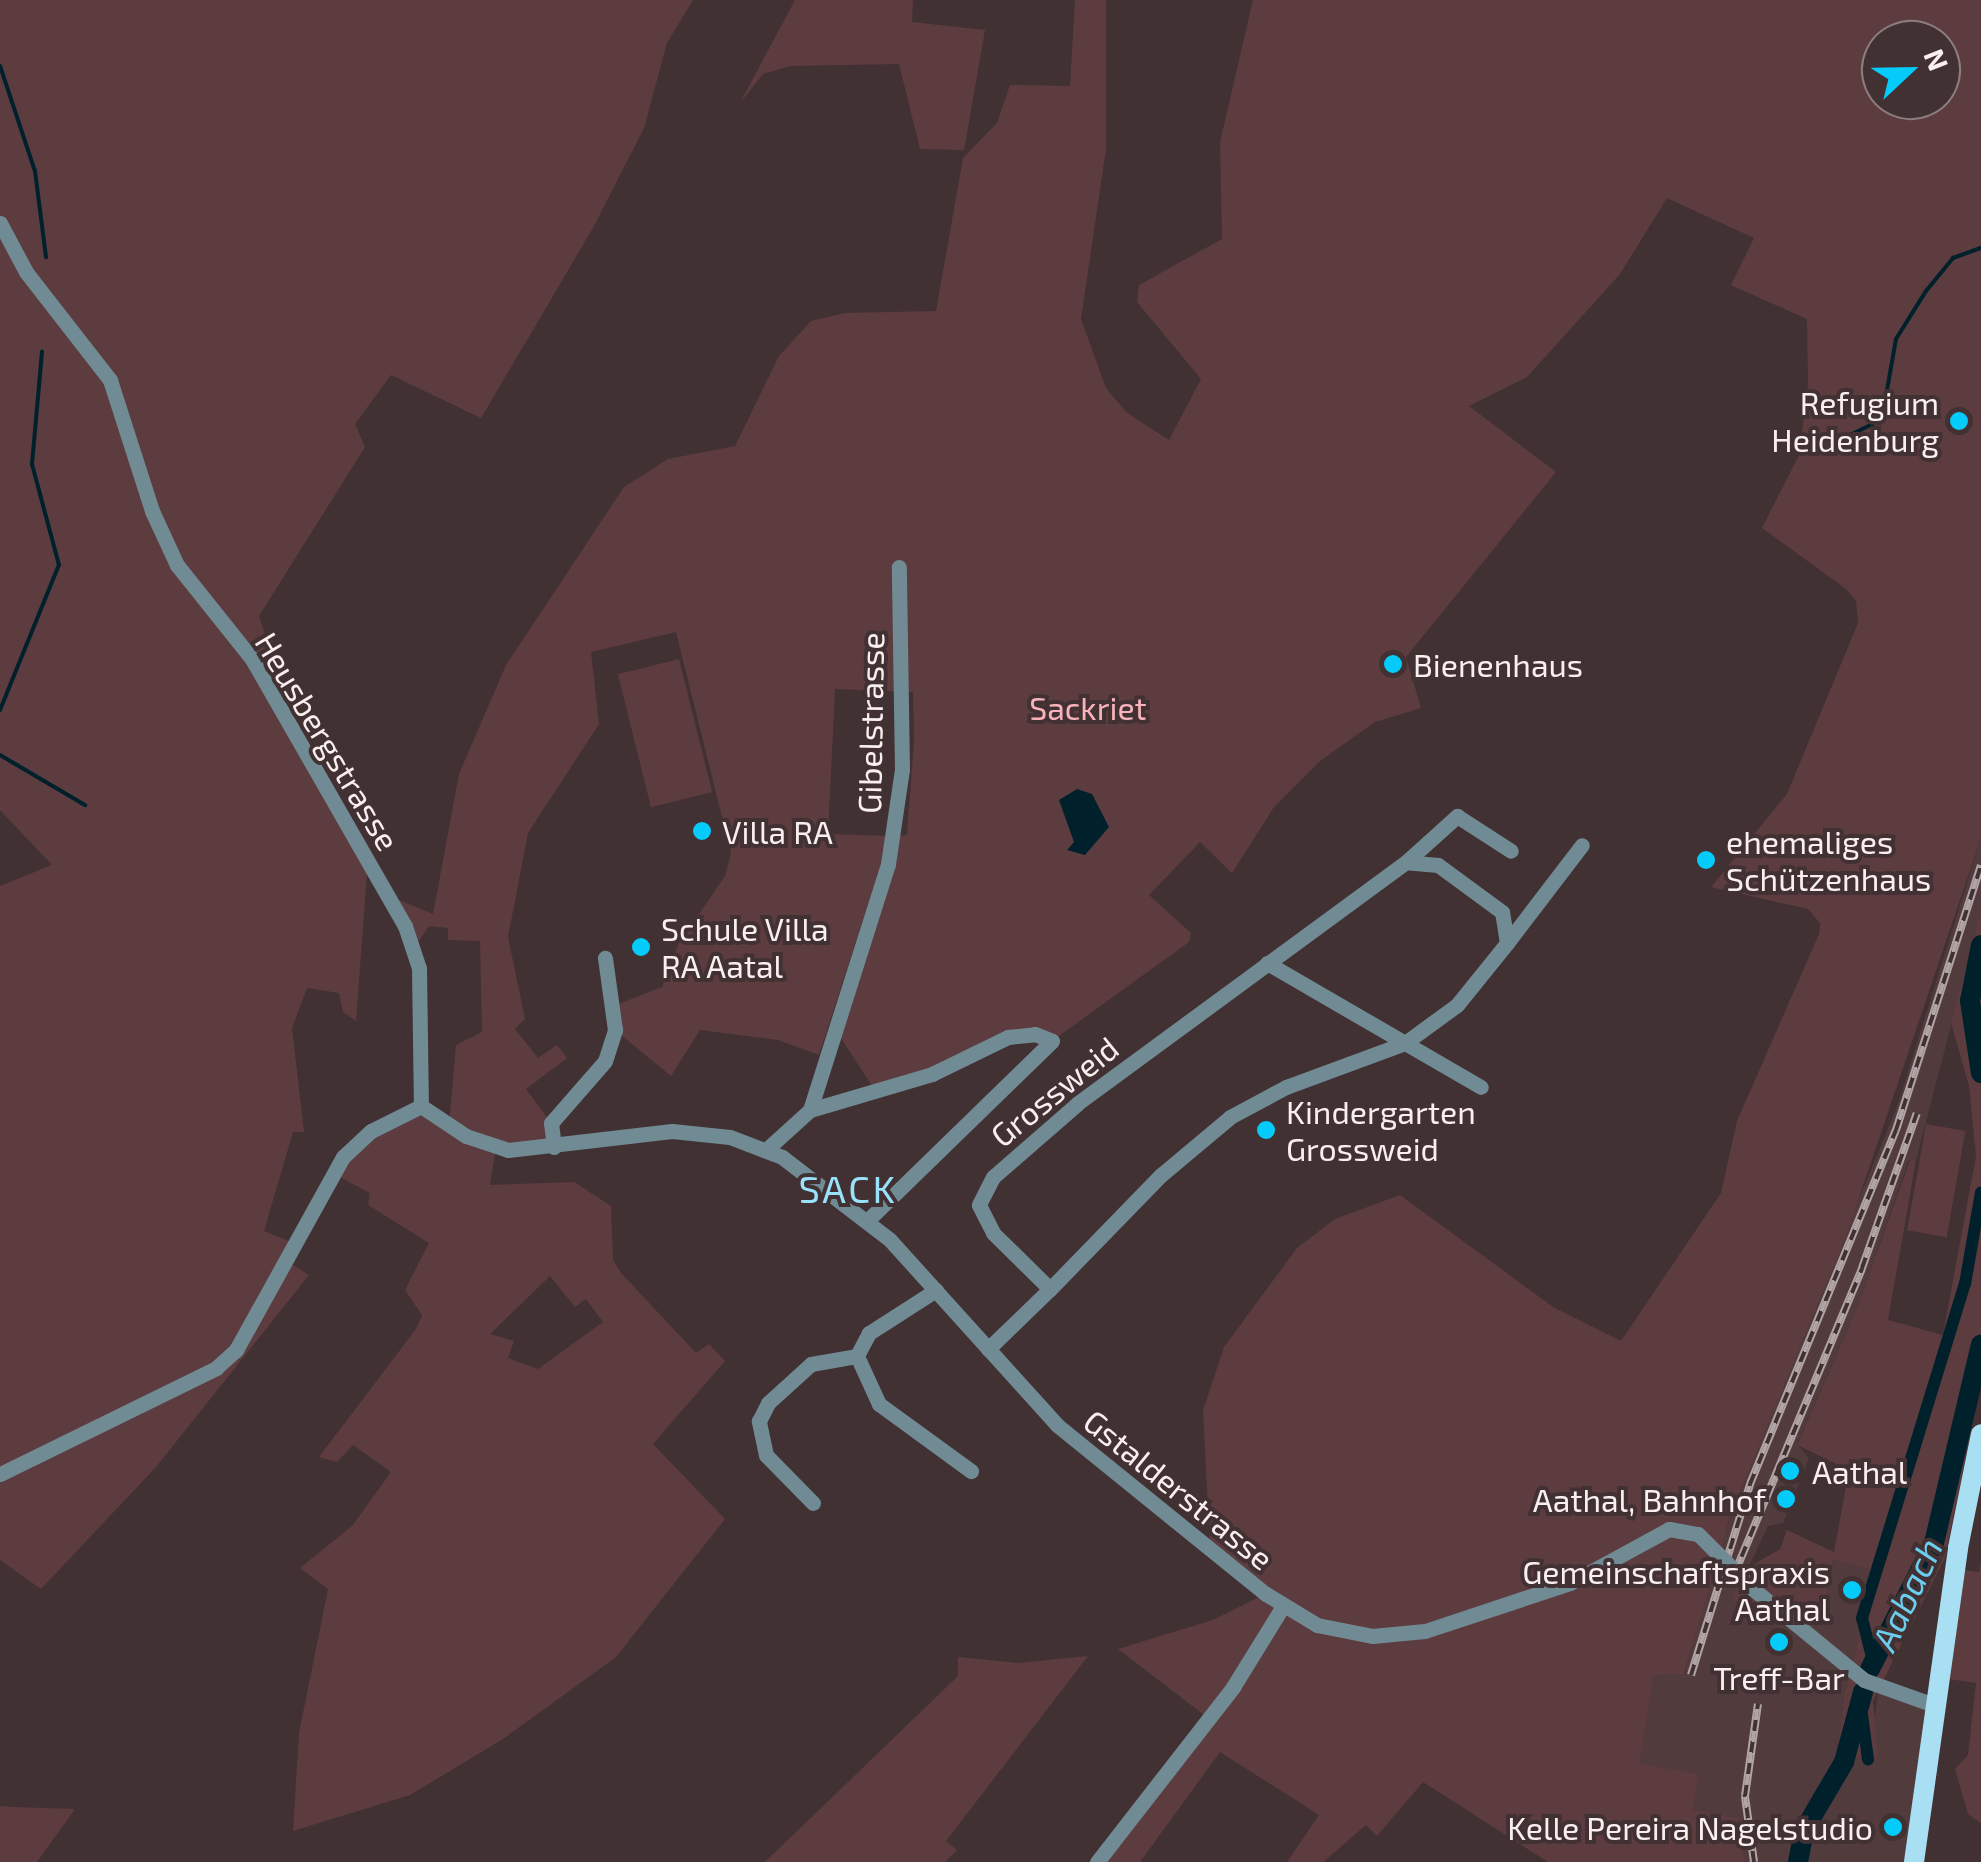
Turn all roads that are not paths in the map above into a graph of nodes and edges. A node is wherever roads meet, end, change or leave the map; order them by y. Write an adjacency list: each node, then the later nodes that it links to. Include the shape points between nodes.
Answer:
1 (0, 223): 11 (street, Heusbergstrasse, via 26,272 110,380 176,564 252,659 404,926 420,980)
2 (899, 566): 12 (street, Gibelstrasse, via 902,770 894,834)
3 (1582, 846): 6 (street)
4 (1511, 850): 5 (street, Grossweid, via 1457,816)
5 (1406, 862): 6 (street, via 1438,865 1494,905 1506,922); 8 (street, Grossweid)
6 (1507, 943): 9 (street, via 1458,1005)
7 (606, 958): 13 (street, via 615,1030 605,1061 551,1122)
8 (1267, 964): 9 (street); 16 (street, Grossweid, via 1078,1104 982,1191 981,1218)
9 (1405, 1043): 10 (street); 16 (street, via 1286,1087 1230,1117 1170,1167)
10 (1481, 1087)
11 (421, 1106): 13 (street, Gstalderstrasse, via 495,1147); 22 (street, via 370,1130 342,1157 261,1314 216,1368)
12 (810, 1110): 14 (street); 15 (street, via 918,1079 1008,1036 1035,1034 1052,1041)
13 (554, 1148): 14 (street, Gstalderstrasse, via 672,1130)
14 (767, 1149): 15 (street, Gstalderstrasse)
15 (868, 1220): 17 (street, Gstalderstrasse)
16 (1050, 1289): 18 (street)
17 (936, 1290): 18 (street, Gstalderstrasse); 19 (street, via 870,1333)
18 (988, 1349): 24 (street, Gstalderstrasse, via 1057,1426)
19 (857, 1356): 21 (street, via 878,1404); 23 (street, via 811,1364 768,1402 759,1421 766,1455)
20 (1981, 1434): 25 (main road)
21 (970, 1471)
22 (0, 1474)
23 (813, 1503)
24 (1282, 1606): 25 (street, Gstalderstrasse, bridge, via 1334,1630 1393,1636 1570,1584 1669,1529 1698,1534 1864,1680); 26 (street, via 1233,1687)
25 (1937, 1706): 27 (main road)
26 (1097, 1862)
27 (1914, 1862)

